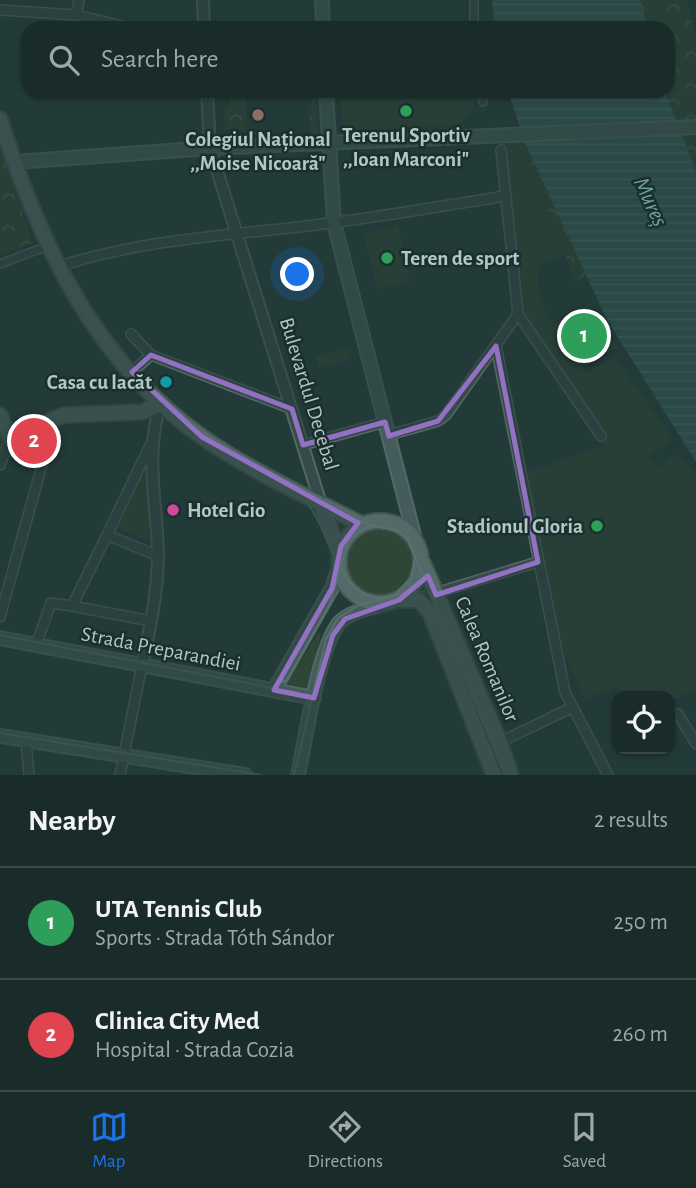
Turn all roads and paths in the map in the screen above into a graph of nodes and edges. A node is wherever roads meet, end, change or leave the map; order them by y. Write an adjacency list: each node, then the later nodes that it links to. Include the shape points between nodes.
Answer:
1 (79, 0): 6 (street)
2 (203, 0): 8 (street)
3 (322, 0): 9 (main road)
4 (474, 0): 10 (street)
5 (0, 10): 6 (street)
6 (76, 15): 7 (street)
7 (101, 21)
8 (204, 21)
9 (323, 21)
10 (474, 21)
11 (207, 98): 20 (street, Bulevardul Decebal)
12 (326, 98): 15 (main road)
13 (482, 98): 14 (street)
14 (483, 102)
15 (327, 115): 18 (main road, via 342,135); 19 (main road)
16 (0, 119): 22 (main road)
17 (696, 127): 18 (main road)
18 (385, 141): 19 (main road)
19 (328, 144): 20 (main road); 24 (main road)
20 (210, 148): 22 (main road); 25 (street, Bulevardul Decebal)
21 (500, 150): 23 (street)
22 (14, 162): 26 (main road)
23 (505, 196): 24 (street); 29 (street)
24 (334, 223): 25 (street); 38 (main road)
25 (238, 234): 28 (street, via 131,247); 35 (street, Bulevardul Decebal)
26 (47, 246): 27 (street); 28 (main road)
27 (0, 264)
28 (57, 267): 33 (main road, via 104,340)
29 (517, 314): 31 (street); 39 (street)
30 (131, 334): 32 (street)
31 (496, 346): 38 (street, via 446,415 438,421); 51 (street)
32 (150, 355): 33 (street); 35 (street)
33 (132, 372): 34 (main road)
34 (161, 404): 37 (main road, via 142,412); 40 (street); 44 (main road, via 214,445)
35 (292, 409): 42 (street, Bulevardul Decebal)
36 (0, 415): 41 (main road)
37 (55, 418): 41 (main road); 56 (street)
38 (387, 429): 42 (street); 47 (main road)
39 (601, 436)
40 (153, 437): 46 (street); 48 (street)
41 (5, 440): 43 (street)
42 (303, 444): 44 (street, Bulevardul Decebal)
43 (0, 465)
44 (321, 504): 45 (main road, Bulevardul Decebal); 49 (main road)
45 (361, 524): 47 (main road, via 392,523); 49 (main road, via 345,538)
46 (107, 535): 48 (street); 55 (street)
47 (416, 543): 50 (main road)
48 (158, 556): 57 (street)
49 (340, 557): 54 (main road, via 346,585 355,594 372,602); 61 (main road, via 332,588)
50 (422, 561): 52 (main road, Calea Romanilor); 54 (main road, via 417,583)
51 (538, 562): 52 (street); 63 (street, via 560,673)
52 (436, 595): 53 (street); 67 (main road, Calea Romanilor)
53 (415, 599): 54 (main road); 74 (main road, Calea Romanilor, via 431,614)
54 (396, 601): 62 (main road, via 341,622 322,665)
55 (72, 606): 57 (street); 59 (street, via 51,603)
56 (0, 617)
57 (151, 621): 60 (street)
58 (0, 638): 59 (main road, Strada Preparandiei)
59 (36, 645): 60 (main road, Strada Preparandiei)
60 (142, 665): 61 (main road, Strada Preparandiei); 69 (street)
61 (274, 690): 62 (main road, Strada Preparandiei)
62 (314, 698): 73 (main road)
63 (572, 708): 67 (street); 76 (street)
64 (678, 714): 68 (street)
65 (0, 736): 66 (main road)
66 (26, 740): 69 (main road); 70 (street)
67 (500, 742): 75 (main road, Calea Romanilor)
68 (696, 744)
69 (124, 755): 71 (street); 72 (main road)
70 (29, 775)
71 (120, 775)
72 (245, 775)
73 (298, 775)
74 (494, 775)
75 (511, 775)
76 (608, 775)

